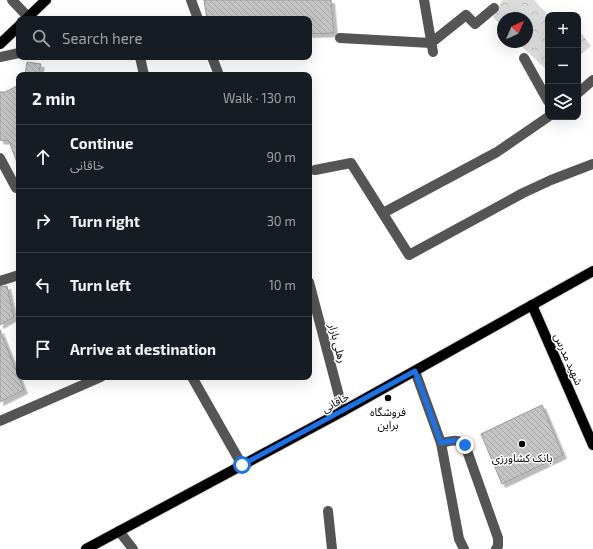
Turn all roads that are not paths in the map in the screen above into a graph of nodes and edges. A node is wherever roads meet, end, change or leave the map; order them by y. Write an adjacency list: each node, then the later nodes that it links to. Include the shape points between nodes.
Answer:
1 (12, 0): 6 (street)
2 (46, 0): 7 (main road)
3 (190, 0): 8 (street)
4 (424, 0): 12 (street)
5 (494, 8): 12 (street, via 475,24 466,15)
6 (25, 16)
7 (29, 16)
8 (197, 16)
9 (16, 29): 11 (main road)
10 (340, 38): 12 (street)
11 (0, 44)
12 (432, 47)
13 (16, 54): 14 (street)
14 (0, 57)
15 (524, 58): 22 (street)
16 (141, 60): 18 (street)
17 (213, 60): 19 (street)
18 (143, 72)
19 (218, 72)
20 (593, 80): 21 (street)
21 (581, 90)
22 (545, 96)
23 (545, 119): 28 (street, via 497,152)
24 (0, 158): 27 (street)
25 (593, 164): 28 (street, via 524,193 409,256)
26 (315, 170): 28 (street, via 351,163)
27 (16, 188)
28 (383, 213)
29 (593, 271): 33 (main road, خاقانی)
30 (16, 276): 31 (street)
31 (0, 281)
32 (312, 293): 37 (street, رهلی بازار)
33 (532, 305): 34 (main road, خاقانی); 40 (main road, شهید مدرس)
34 (415, 371): 37 (main road, خاقانی); 39 (street)
35 (94, 380): 38 (street)
36 (194, 380): 41 (street)
37 (343, 411): 41 (main road, خاقانی)
38 (0, 421)
39 (441, 443): 47 (street, via 459,539); 48 (street, via 457,440 465,445 498,538)
40 (593, 445)
41 (242, 465): 43 (main road, خاقانی)
42 (328, 511): 46 (street)
43 (120, 531): 44 (main road, خاقانی); 45 (street)
44 (86, 549)
45 (133, 549)
46 (332, 549)
47 (464, 549)
48 (496, 549)

